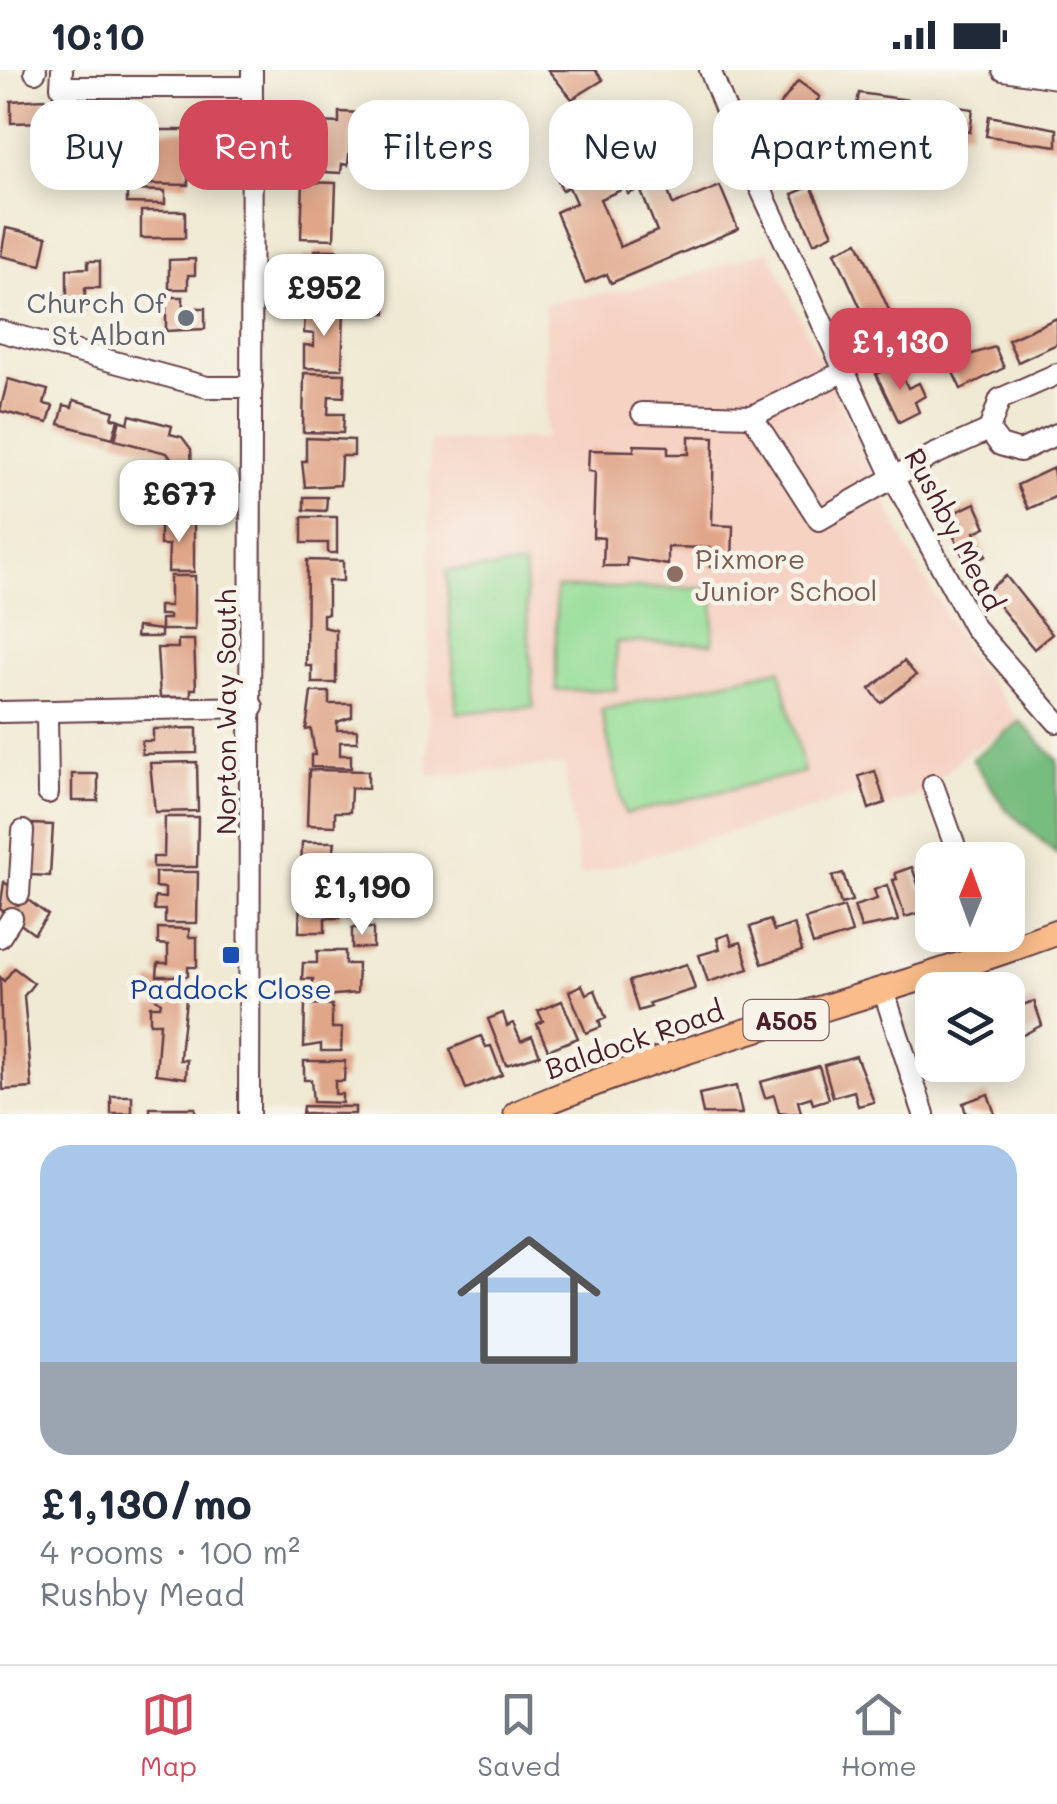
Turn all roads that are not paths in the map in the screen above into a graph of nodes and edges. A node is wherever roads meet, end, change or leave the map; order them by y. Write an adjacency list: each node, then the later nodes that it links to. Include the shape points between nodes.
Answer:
1 (62, 70): 4 (street, via 62,87)
2 (710, 70): 7 (street, Rushby Mead)
3 (1004, 70): 5 (street)
4 (252, 78): 9 (street, Norton Way South)
5 (1057, 78)
6 (0, 332): 9 (street, via 207,387)
7 (845, 371): 11 (street); 14 (street, Rushby Mead)
8 (1057, 374): 12 (street, via 1000,399)
9 (252, 388): 15 (street, Norton Way South)
10 (642, 414): 11 (street)
11 (752, 416): 14 (street, via 819,520)
12 (989, 430): 13 (street, via 1000,445 1020,451); 14 (street)
13 (1057, 434)
14 (894, 479): 18 (street, Rushby Mead, via 974,627)
15 (253, 707): 17 (street); 31 (street, Norton Way South)
16 (0, 712): 17 (street)
17 (47, 712): 20 (street)
18 (1057, 722)
19 (933, 785): 22 (street)
20 (48, 792)
21 (23, 830): 23 (street)
22 (954, 842)
23 (20, 894)
24 (12, 918): 26 (street)
25 (1057, 932): 27 (main road, Baldock Road / A505)
26 (0, 936)
27 (1025, 938)
28 (975, 952): 29 (main road, Baldock Road / A505)
29 (884, 992): 30 (main road, Baldock Road / A505, via 682,1050); 33 (street)
30 (572, 1103): 32 (main road, Baldock Road / A505)
31 (249, 1114)
32 (517, 1114)
33 (924, 1114)

